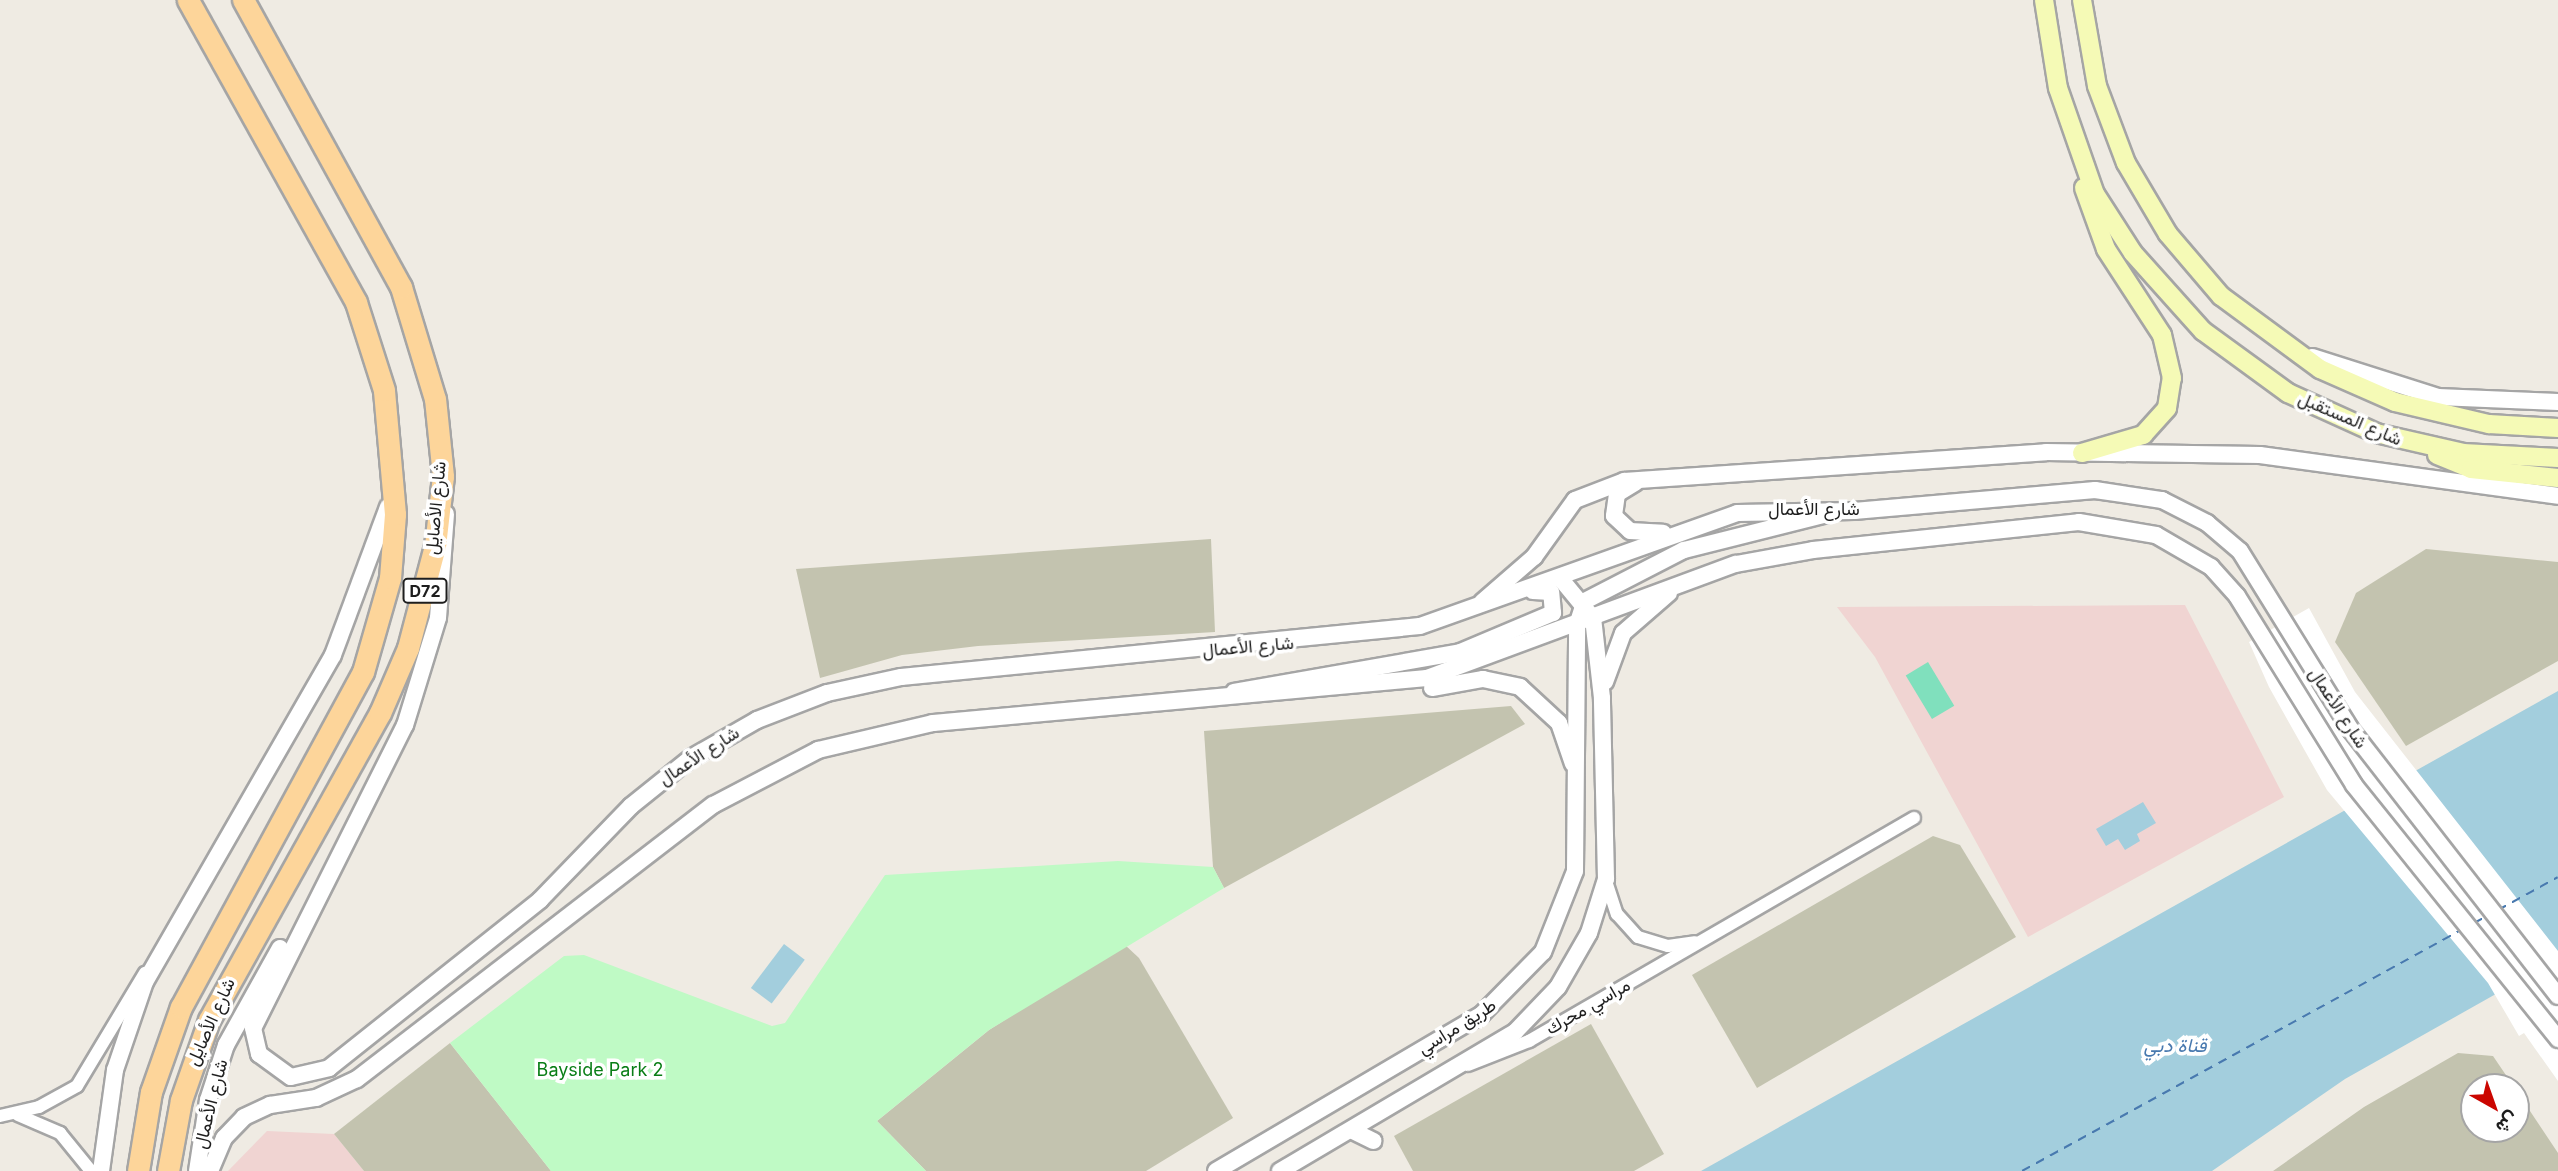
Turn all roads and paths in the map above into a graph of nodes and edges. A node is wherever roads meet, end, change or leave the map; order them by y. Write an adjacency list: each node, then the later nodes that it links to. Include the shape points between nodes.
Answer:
1 (188, 0): 14 (main road, شارع الأصايل / D72, via 356,302 384,390)
2 (243, 0): 12 (main road, شارع الأصايل / D72, via 401,287 426,360)
3 (2044, 0): 5 (main road, شارع المستقبل, via 2058,88)
4 (2082, 0): 6 (main road, شارع المستقبل, via 2097,86 2145,200 2203,276)
5 (2080, 160): 9 (main road, شارع المستقبل, via 2133,253 2230,353 2318,409); 10 (main road, via 2098,232 2162,335 2172,379 2167,408 2143,435)
6 (2286, 348): 7 (street, via 2438,397); 8 (main road, شارع المستقبل, via 2395,402 2488,424)
7 (2558, 401)
8 (2558, 428)
9 (2428, 448): 11 (main road, شارع المستقبل); 13 (main road, via 2471,469)
10 (2082, 453): 15 (street, via 1959,456); 16 (street, via 2292,457)
11 (2558, 458)
12 (443, 476): 32 (street, via 446,561 423,677 394,750); 45 (main road, شارع الأصايل / D72, via 428,581 399,670 209,1020 181,1100)
13 (2558, 478)
14 (395, 481): 34 (street, via 363,587 333,655); 44 (main road, شارع الأصايل / D72, via 391,568 374,641 349,701 181,1007 151,1092)
15 (1637, 482): 18 (street, via 1614,501 1618,523 1630,531); 23 (street, via 1598,487 1575,500 1522,570)
16 (2558, 496)
17 (1854, 510): 18 (street, شارع الأعمال, via 1760,509); 22 (street, via 1751,530 1685,550); 35 (street, شارع الأعمال, via 2095,490 2145,495 2226,538 2259,574 2351,730)
18 (1669, 533): 20 (street, شارع الأعمال)
19 (1707, 572): 24 (street, شارع الأعمال); 27 (street, via 1632,622 1611,658); 36 (street, شارع الأعمال, via 1813,550 2116,524 2183,546 2211,567 2262,636 2354,785)
20 (1560, 578): 21 (street, شارع الأعمال); 22 (street)
21 (1522, 592): 23 (street, شارع الأعمال); 28 (street, via 1551,593 1553,613 1441,658 1286,679)
22 (1585, 601): 24 (street, طريق مراسي); 25 (street, طريق مراسي)
23 (1451, 618): 32 (street, شارع الأعمال, via 1347,638 901,677 827,693 757,720 660,781 540,900 329,1069 304,1078 267,1065 254,1041 258,1013)
24 (1593, 618): 25 (street, شارع الأعمال); 27 (street, طريق مراسي)
25 (1577, 625): 26 (street, شارع الأعمال, via 1447,674); 29 (street, طريق مراسي)
26 (1293, 694): 28 (street, شارع الأعمال); 29 (street, via 1508,682 1532,693 1559,723)
27 (1602, 698): 31 (street, طريق مراسي)
28 (1205, 702): 47 (street, شارع الأعمال, via 904,727 790,761 713,805 357,1079 316,1098 270,1105 244,1117 224,1138)
29 (1578, 783): 48 (street, طريق مراسي, via 1570,892 1543,953 1515,987 1481,1015)
30 (1913, 818): 33 (street, مراسي محرك)
31 (1606, 879): 33 (street, مراسي محرك, via 1617,915 1638,937 1668,946); 37 (street, طريق مراسي, via 1589,933 1558,987 1515,1032)
32 (308, 909): 46 (street, شارع الأعمال, via 239,1018 208,1100)
33 (1709, 939): 37 (street, مراسي محرك, via 1529,1041)
34 (155, 961): 38 (street, via 130,995 103,1051 76,1086); 43 (street, via 115,1070)
35 (2558, 996)
36 (2558, 1039)
37 (1463, 1066): 40 (street, طريق مراسي)
38 (18, 1115): 39 (street); 42 (street, via 60,1133)
39 (0, 1116)
40 (1351, 1130): 41 (street); 49 (street, طريق مراسي)
41 (1374, 1141)
42 (91, 1171)
43 (101, 1171)
44 (138, 1171)
45 (168, 1171)
46 (197, 1171)
47 (210, 1171)
48 (1216, 1171)
49 (1280, 1171)

